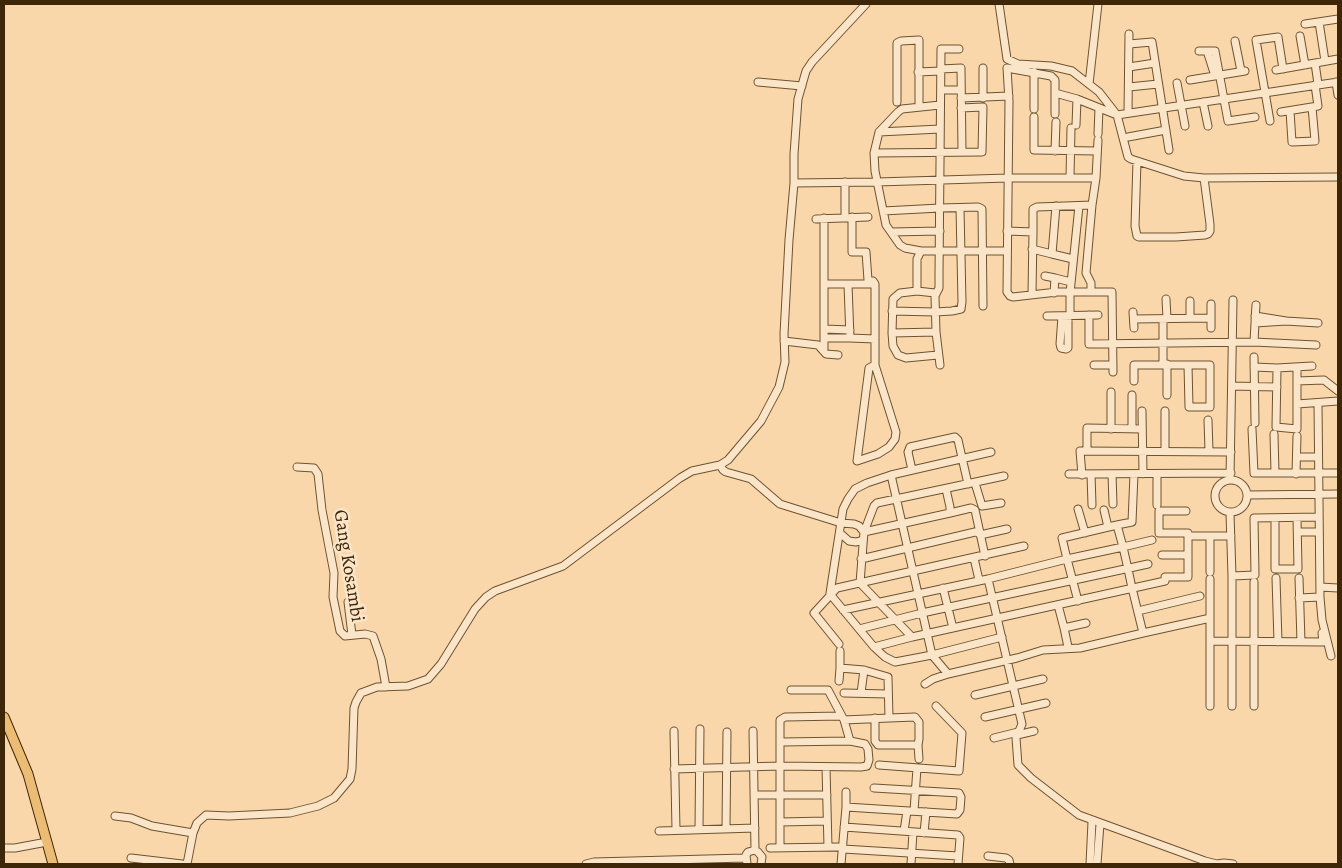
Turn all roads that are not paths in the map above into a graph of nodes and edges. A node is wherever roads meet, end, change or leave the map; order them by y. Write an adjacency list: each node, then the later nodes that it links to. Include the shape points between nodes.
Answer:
1 (866, 4): 31 (street, via 812,62)
2 (999, 4): 28 (street, via 1007,59 1018,64 1072,71)
3 (1098, 4): 28 (street)
4 (1338, 19): 5 (street)
5 (1318, 22): 6 (street); 14 (street)
6 (1305, 24)
7 (1129, 34): 10 (street)
8 (1300, 36): 17 (street)
9 (1235, 41): 23 (street, via 1243,71)
10 (1129, 44): 15 (street, via 1152,42); 18 (street)
11 (959, 49): 20 (street, via 941,49)
12 (1199, 51): 23 (street, via 1215,51)
13 (1338, 60): 14 (street)
14 (1325, 62): 16 (street)
15 (1155, 63): 18 (street); 29 (street)
16 (1315, 63): 17 (street); 30 (street)
17 (1305, 65): 34 (street, via 1279,69 1278,37 1256,40)
18 (1129, 67): 32 (street)
19 (983, 68): 39 (street)
20 (941, 70): 21 (street); 33 (street); 36 (street, via 961,68)
21 (918, 72): 42 (street, via 919,40 897,42); 46 (street)
22 (1034, 72): 35 (street, via 1054,78); 37 (street, via 1007,68); 51 (street)
23 (1217, 76): 24 (street); 40 (street)
24 (1190, 80)
25 (758, 82): 31 (street)
26 (1337, 82): 30 (street); 38 (street)
27 (1178, 83): 45 (street)
28 (1089, 84): 55 (street)
29 (1158, 84): 32 (street); 50 (street)
30 (1316, 85): 34 (street); 47 (street, via 1318,106)
31 (802, 86): 83 (street, via 798,99)
32 (1129, 87): 53 (street)
33 (941, 90): 36 (street); 44 (street)
34 (1266, 92): 40 (street); 58 (street)
35 (1055, 93): 41 (street); 68 (street)
36 (961, 94): 39 (street); 48 (street)
37 (1009, 96): 39 (street); 76 (street)
38 (1338, 96)
39 (984, 98)
40 (1223, 99): 43 (street); 56 (street, via 1228,121)
41 (1077, 100): 49 (street); 69 (street)
42 (897, 102)
43 (1203, 102): 45 (street); 60 (street)
44 (940, 105): 46 (street); 61 (street)
45 (1182, 105): 50 (street); 59 (street)
46 (919, 107): 63 (street, via 902,109)
47 (1312, 107): 52 (street); 65 (street)
48 (961, 108): 72 (street); 72 (street, via 983,107 982,152)
49 (1098, 108): 55 (street); 70 (street)
50 (1162, 108): 53 (street); 62 (street)
51 (1034, 109)
52 (1290, 111): 54 (street); 65 (street, via 1292,142)
53 (1128, 112): 55 (street)
54 (1281, 112)
55 (1117, 115): 74 (street, via 1128,156)
56 (1255, 116)
57 (1034, 117): 68 (street, via 1034,150)
58 (1270, 121)
59 (1185, 126)
60 (1208, 126)
61 (940, 129): 63 (street); 71 (street)
62 (1166, 130): 64 (street); 67 (street)
63 (879, 132): 73 (street)
64 (1128, 136)
65 (1315, 141): 66 (street)
66 (1323, 141)
67 (1169, 150)
68 (1056, 151): 69 (street)
69 (1071, 151): 70 (street); 77 (street)
70 (1097, 151): 78 (street)
71 (940, 152): 72 (street); 73 (street); 80 (street)
72 (962, 152)
73 (874, 153): 82 (street)
74 (1137, 161): 79 (street, via 1184,176); 79 (street, via 1135,226 1139,237 1208,234 1210,224)
75 (1338, 177): 79 (street)
76 (1008, 178): 77 (street); 80 (street); 94 (street)
77 (1070, 178): 78 (street)
78 (1096, 178): 84 (street)
79 (1204, 178)
80 (940, 180): 82 (street); 87 (street)
81 (846, 182): 82 (street); 83 (street); 91 (street)
82 (877, 182): 89 (street)
83 (794, 183): 142 (street)
84 (1092, 205): 86 (street); 111 (street, via 1086,273)
85 (1056, 206): 86 (street); 95 (street, via 1033,209); 102 (street)
86 (1079, 206): 103 (street)
87 (940, 208): 88 (street); 89 (street); 92 (street)
88 (960, 208): 98 (street, via 982,209); 100 (street)
89 (883, 211): 93 (street)
90 (868, 217): 91 (street)
91 (848, 218): 107 (street, via 820,218); 109 (street, via 852,252 866,252 868,280)
92 (940, 231): 93 (street); 97 (street)
93 (891, 232): 99 (street, via 900,245)
94 (1007, 232): 95 (street); 101 (street)
95 (1033, 232): 96 (street)
96 (1032, 249): 102 (street); 115 (street)
97 (940, 250): 99 (street); 100 (street); 112 (street, via 939,284)
98 (982, 250): 100 (street); 101 (street); 121 (street)
99 (921, 251): 110 (street, via 917,259)
100 (960, 251): 123 (street, via 961,309)
101 (1006, 251): 115 (street, via 1008,294 1013,297)
102 (1052, 254): 103 (street)
103 (1073, 258): 106 (street)
104 (1045, 276): 105 (street)
105 (1055, 278): 106 (street); 113 (street)
106 (1071, 282): 114 (street)
107 (824, 284): 108 (street); 135 (street)
108 (848, 284): 109 (street); 136 (street)
109 (875, 284): 141 (street)
110 (917, 291): 112 (street); 122 (street, via 896,295)
111 (1091, 292): 114 (street); 146 (street, via 1112,292)
112 (935, 293): 123 (street)
113 (1054, 293): 114 (street); 115 (street)
114 (1070, 293): 127 (street)
115 (1032, 294)
116 (1166, 300): 130 (street)
117 (1233, 300): 144 (street)
118 (1190, 301): 128 (street)
119 (1211, 304): 129 (street)
120 (1256, 305): 131 (street)
121 (983, 306)
122 (892, 311): 123 (street); 138 (street)
123 (935, 312): 137 (street)
124 (1088, 315): 125 (street); 127 (street); 146 (street, via 1089,344)
125 (1098, 315)
126 (1047, 316): 127 (street)
127 (1067, 316)
128 (1190, 318): 129 (street); 130 (street)
129 (1211, 318): 134 (street)
130 (1165, 319): 133 (street, via 1134,315); 143 (street)
131 (1255, 319): 132 (street); 145 (street)
132 (1318, 323)
133 (1134, 328)
134 (1211, 328)
135 (824, 329): 136 (street); 139 (street)
136 (850, 330): 140 (street)
137 (936, 332): 138 (street); 149 (street)
138 (892, 333): 149 (street, via 896,351 901,357)
139 (824, 338): 140 (street); 148 (street)
140 (850, 338): 141 (street)
141 (875, 339): 154 (street)
142 (784, 340): 150 (street, via 818,345 826,354); 192 (street, via 785,362 780,387 761,421 732,457)
143 (1163, 342): 144 (street); 146 (street); 153 (street)
144 (1232, 342): 145 (street); 165 (street)
145 (1254, 342): 147 (street)
146 (1112, 343): 155 (street, via 1113,368)
147 (1316, 345)
148 (824, 349)
149 (938, 354): 152 (street)
150 (838, 355)
151 (1254, 357): 157 (street)
152 (940, 364)
153 (1165, 364): 156 (street); 163 (street, via 1134,365); 171 (street)
154 (875, 365): 161 (street, via 869,368); 162 (street)
155 (1094, 365)
156 (1188, 365): 156 (street, via 1188,407 1210,407 1210,365)
157 (1254, 366): 160 (street); 166 (street)
158 (1297, 366): 159 (street); 160 (street); 164 (street)
159 (1312, 366)
160 (1277, 368): 167 (street)
161 (868, 378): 162 (street); 162 (street, via 857,461 889,448 895,439 896,432)
162 (879, 379)
163 (1134, 381)
164 (1297, 381): 168 (street, via 1324,380); 174 (street)
165 (1232, 386): 166 (street); 188 (street)
166 (1255, 387): 167 (street); 204 (street, via 1254,473)
167 (1276, 387): 174 (street, via 1276,427 1297,429)
168 (1338, 390)
169 (1111, 392): 178 (street)
170 (1132, 395): 179 (street)
171 (1167, 395)
172 (1338, 401): 173 (street)
173 (1318, 403): 174 (street); 190 (street)
174 (1297, 404)
175 (1142, 411): 180 (street)
176 (1165, 411): 185 (street)
177 (1208, 420): 186 (street)
178 (1111, 429): 179 (street); 183 (street, via 1087,428)
179 (1132, 429): 180 (street)
180 (1142, 429): 184 (street)
181 (1274, 434): 204 (street)
182 (1297, 436): 189 (street)
183 (1087, 451): 184 (street); 198 (street, via 1080,451)
184 (1142, 451): 185 (street); 202 (street)
185 (1165, 451): 186 (street)
186 (1209, 451): 188 (street)
187 (991, 452): 191 (street)
188 (1232, 452): 208 (street)
189 (1296, 457): 190 (street); 205 (street)
190 (1318, 457): 195 (street)
191 (962, 459): 194 (street); 194 (street, via 955,436 910,447); 209 (street)
192 (720, 465): 227 (street, via 726,472 751,478 780,504); 311 (street, via 692,471 680,478 563,566 490,594 475,609 432,675 408,686)
193 (297, 467): 291 (street, Gang Kosambi, via 317,471 340,631)
194 (912, 470): 206 (street)
195 (1319, 472): 196 (street); 205 (street); 211 (street)
196 (1338, 473)
197 (1069, 474): 198 (street)
198 (1082, 474): 199 (street)
199 (1092, 474): 200 (street); 217 (street)
200 (1112, 474): 201 (street); 216 (street)
201 (1134, 474): 202 (street); 229 (street, via 1132,522)
202 (1143, 474): 203 (street)
203 (1157, 474): 208 (street); 218 (street)
204 (1275, 474): 205 (street)
205 (1296, 474)
206 (891, 476): 214 (street); 227 (street, via 867,482 855,489 843,509)
207 (1004, 476): 209 (street)
208 (1231, 476): 213 (street, via 1242,484); 223 (street, via 1219,484 1214,495 1218,507)
209 (972, 483): 210 (street); 215 (street, via 982,506)
210 (946, 489): 214 (street); 222 (street)
211 (1320, 494): 212 (street); 213 (street); 226 (street)
212 (1338, 494)
213 (1248, 495): 223 (street, via 1242,508)
214 (896, 500): 228 (street); 232 (street, via 875,505)
215 (1001, 503)
216 (1113, 504)
217 (1092, 505)
218 (1158, 505)
219 (1078, 509): 236 (street)
220 (1104, 510): 230 (street)
221 (1186, 511): 238 (street, via 1159,511 1159,533 1188,533)
222 (950, 513): 228 (street); 237 (street, via 974,509)
223 (1230, 513): 240 (street)
224 (1275, 518): 225 (street); 233 (street, via 1276,570 1298,569); 255 (street, via 1254,518 1254,575)
225 (1297, 518): 226 (street); 233 (street)
226 (1319, 518): 234 (street)
227 (841, 523): 232 (street, via 860,526); 235 (street)
228 (902, 524): 232 (street); 245 (street)
229 (1117, 525): 230 (street); 244 (street)
230 (1108, 527): 236 (street)
231 (1007, 529): 237 (street)
232 (864, 532): 241 (street)
233 (1298, 532): 234 (street)
234 (1318, 532): 263 (street)
235 (840, 533): 241 (street, via 849,541); 267 (street)
236 (1085, 533): 251 (street, via 1062,538)
237 (979, 534): 245 (street); 248 (street)
238 (1188, 536): 239 (street); 247 (street)
239 (1210, 536): 240 (street); 294 (street)
240 (1231, 536): 255 (street)
241 (863, 540): 250 (street)
242 (1152, 540): 244 (street)
243 (1024, 546): 248 (street)
244 (1123, 547): 251 (street); 253 (street)
245 (908, 548): 250 (street); 254 (street)
246 (1162, 555): 247 (street)
247 (1188, 555): 265 (street, via 1188,577)
248 (985, 556): 249 (street)
249 (974, 558): 254 (street); 259 (street)
250 (861, 559): 262 (street)
251 (1067, 560): 258 (street); 260 (street)
252 (1148, 564): 253 (street)
253 (1128, 569): 260 (street); 265 (street)
254 (913, 572): 262 (street); 268 (street)
255 (1232, 576): 295 (street)
256 (1276, 578): 297 (street)
257 (1298, 578): 271 (street)
258 (988, 579): 259 (street); 270 (street)
259 (979, 580): 264 (street)
260 (1073, 581): 270 (street); 273 (street)
261 (1254, 582): 296 (street)
262 (860, 583): 267 (street, via 838,588); 275 (street)
263 (1320, 587): 266 (street); 272 (street)
264 (943, 588): 268 (street); 277 (street)
265 (1132, 588): 273 (street); 279 (street)
266 (1338, 588)
267 (830, 594): 278 (street); 304 (street, via 814,613 839,647)
268 (919, 594): 275 (street); 280 (street)
269 (1200, 596): 279 (street)
270 (993, 598): 277 (street); 282 (street)
271 (1299, 598): 272 (street); 298 (street)
272 (1320, 598): 284 (street)
273 (1078, 601): 276 (street)
274 (348, 602): 291 (street)
275 (879, 602): 278 (street); 281 (street)
276 (1058, 604): 282 (street); 287 (street)
277 (947, 607): 280 (street); 286 (street)
278 (842, 610): 288 (street)
279 (1138, 611): 290 (street)
280 (922, 613): 281 (street); 289 (street)
281 (896, 619): 288 (street); 292 (street)
282 (998, 619): 286 (street); 293 (street)
283 (1206, 619): 290 (street)
284 (1322, 620): 298 (street, via 1323,642); 302 (street)
285 (1086, 623): 287 (street)
286 (953, 628): 289 (street)
287 (1064, 628): 300 (street)
288 (859, 629): 299 (street)
289 (927, 634): 292 (street); 301 (street)
290 (1143, 634): 300 (street, via 1080,648)
291 (352, 636): 311 (street, Gang Kosambi, via 373,636)
292 (912, 637): 299 (street)
293 (1002, 638): 301 (street); 303 (street)
294 (1210, 641): 295 (street); 319 (street)
295 (1232, 642): 296 (street); 320 (street)
296 (1254, 642): 297 (street); 321 (street)
297 (1278, 642): 298 (street)
298 (1300, 642)
299 (874, 647): 301 (street, via 896,662)
300 (1068, 647): 303 (street)
301 (932, 655): 306 (street)
302 (1331, 656)
303 (1007, 660): 306 (street); 310 (street)
304 (840, 668): 305 (street); 308 (street)
305 (864, 670): 314 (street); 315 (street, via 888,677)
306 (948, 674): 309 (street)
307 (1043, 679): 310 (street)
308 (839, 682)
309 (925, 684)
310 (1014, 686): 316 (street); 322 (street)
311 (386, 687): 368 (street, via 366,691 358,697 351,774 347,784 334,798 290,813 206,814 199,819)
312 (791, 690): 324 (street, via 828,690)
313 (844, 693): 314 (street)
314 (861, 693): 315 (street)
315 (888, 694): 326 (street)
316 (975, 695)
317 (1046, 702): 322 (street)
318 (936, 706): 345 (street, via 962,733 959,771)
319 (1210, 706)
320 (1232, 706)
321 (1254, 706)
322 (1019, 709): 327 (street); 333 (street, via 1022,724)
323 (4, 717): 370 (main road, via 28,774)
324 (843, 718): 325 (street); 335 (street); 336 (street, via 785,717 779,723)
325 (875, 718): 326 (street); 337 (street, via 875,741 878,745)
326 (889, 718): 337 (street, via 915,717 919,722)
327 (985, 718)
328 (700, 730): 343 (street)
329 (674, 731): 346 (street)
330 (753, 731): 341 (street)
331 (1034, 731): 333 (street)
332 (727, 732): 344 (street)
333 (1017, 733): 334 (street); 359 (street, via 1020,768 1074,813)
334 (994, 738)
335 (850, 741): 336 (street); 342 (street, via 865,744 869,760 867,766)
336 (781, 742): 340 (street)
337 (918, 745): 338 (street)
338 (919, 759)
339 (878, 765): 345 (street)
340 (780, 766): 341 (street); 342 (street); 351 (street)
341 (754, 767): 344 (street); 350 (street)
342 (826, 767): 352 (street)
343 (700, 768): 344 (street); 346 (street); 364 (street)
344 (726, 768): 361 (street)
345 (917, 768): 348 (street)
346 (674, 769): 363 (street)
347 (874, 788): 348 (street)
348 (916, 790): 354 (street); 355 (street, via 961,795 957,814)
349 (846, 792): 353 (street)
350 (755, 795): 351 (street); 362 (street)
351 (780, 795): 352 (street); 357 (street)
352 (827, 795): 358 (street)
353 (846, 807): 354 (street); 360 (street)
354 (910, 811): 355 (street); 366 (street)
355 (926, 812): 369 (street)
356 (115, 816): 368 (street)
357 (780, 822): 358 (street); 373 (street)
358 (827, 822): 374 (street)
359 (1096, 823): 390 (street); 391 (street); 392 (street)
360 (844, 827): 366 (street); 375 (street)
361 (726, 828): 362 (street); 364 (street)
362 (755, 828): 376 (street)
363 (676, 830): 364 (street); 365 (street)
364 (699, 830)
365 (658, 831)
366 (904, 831): 367 (street)
367 (913, 832): 369 (street); 377 (street)
368 (193, 833): 384 (street)
369 (924, 833): 380 (street, via 959,836)
370 (48, 842): 371 (street); 382 (main road)
371 (4, 848)
372 (770, 848): 373 (street)
373 (780, 848): 374 (street)
374 (828, 848): 375 (street)
375 (841, 848): 377 (street); 387 (street)
376 (755, 850): 381 (street, via 748,852); 386 (street, via 761,854)
377 (912, 854): 380 (street); 388 (street)
378 (988, 856): 389 (street, via 1006,858)
379 (131, 858): 383 (street)
380 (958, 860)
381 (746, 861): 385 (street)
382 (53, 864)
383 (182, 864)
384 (187, 864)
385 (586, 864)
386 (761, 864)
387 (841, 864)
388 (911, 864)
389 (1011, 864)
390 (1090, 864)
391 (1096, 864)
392 (1217, 864): 393 (street)
393 (1233, 864)

